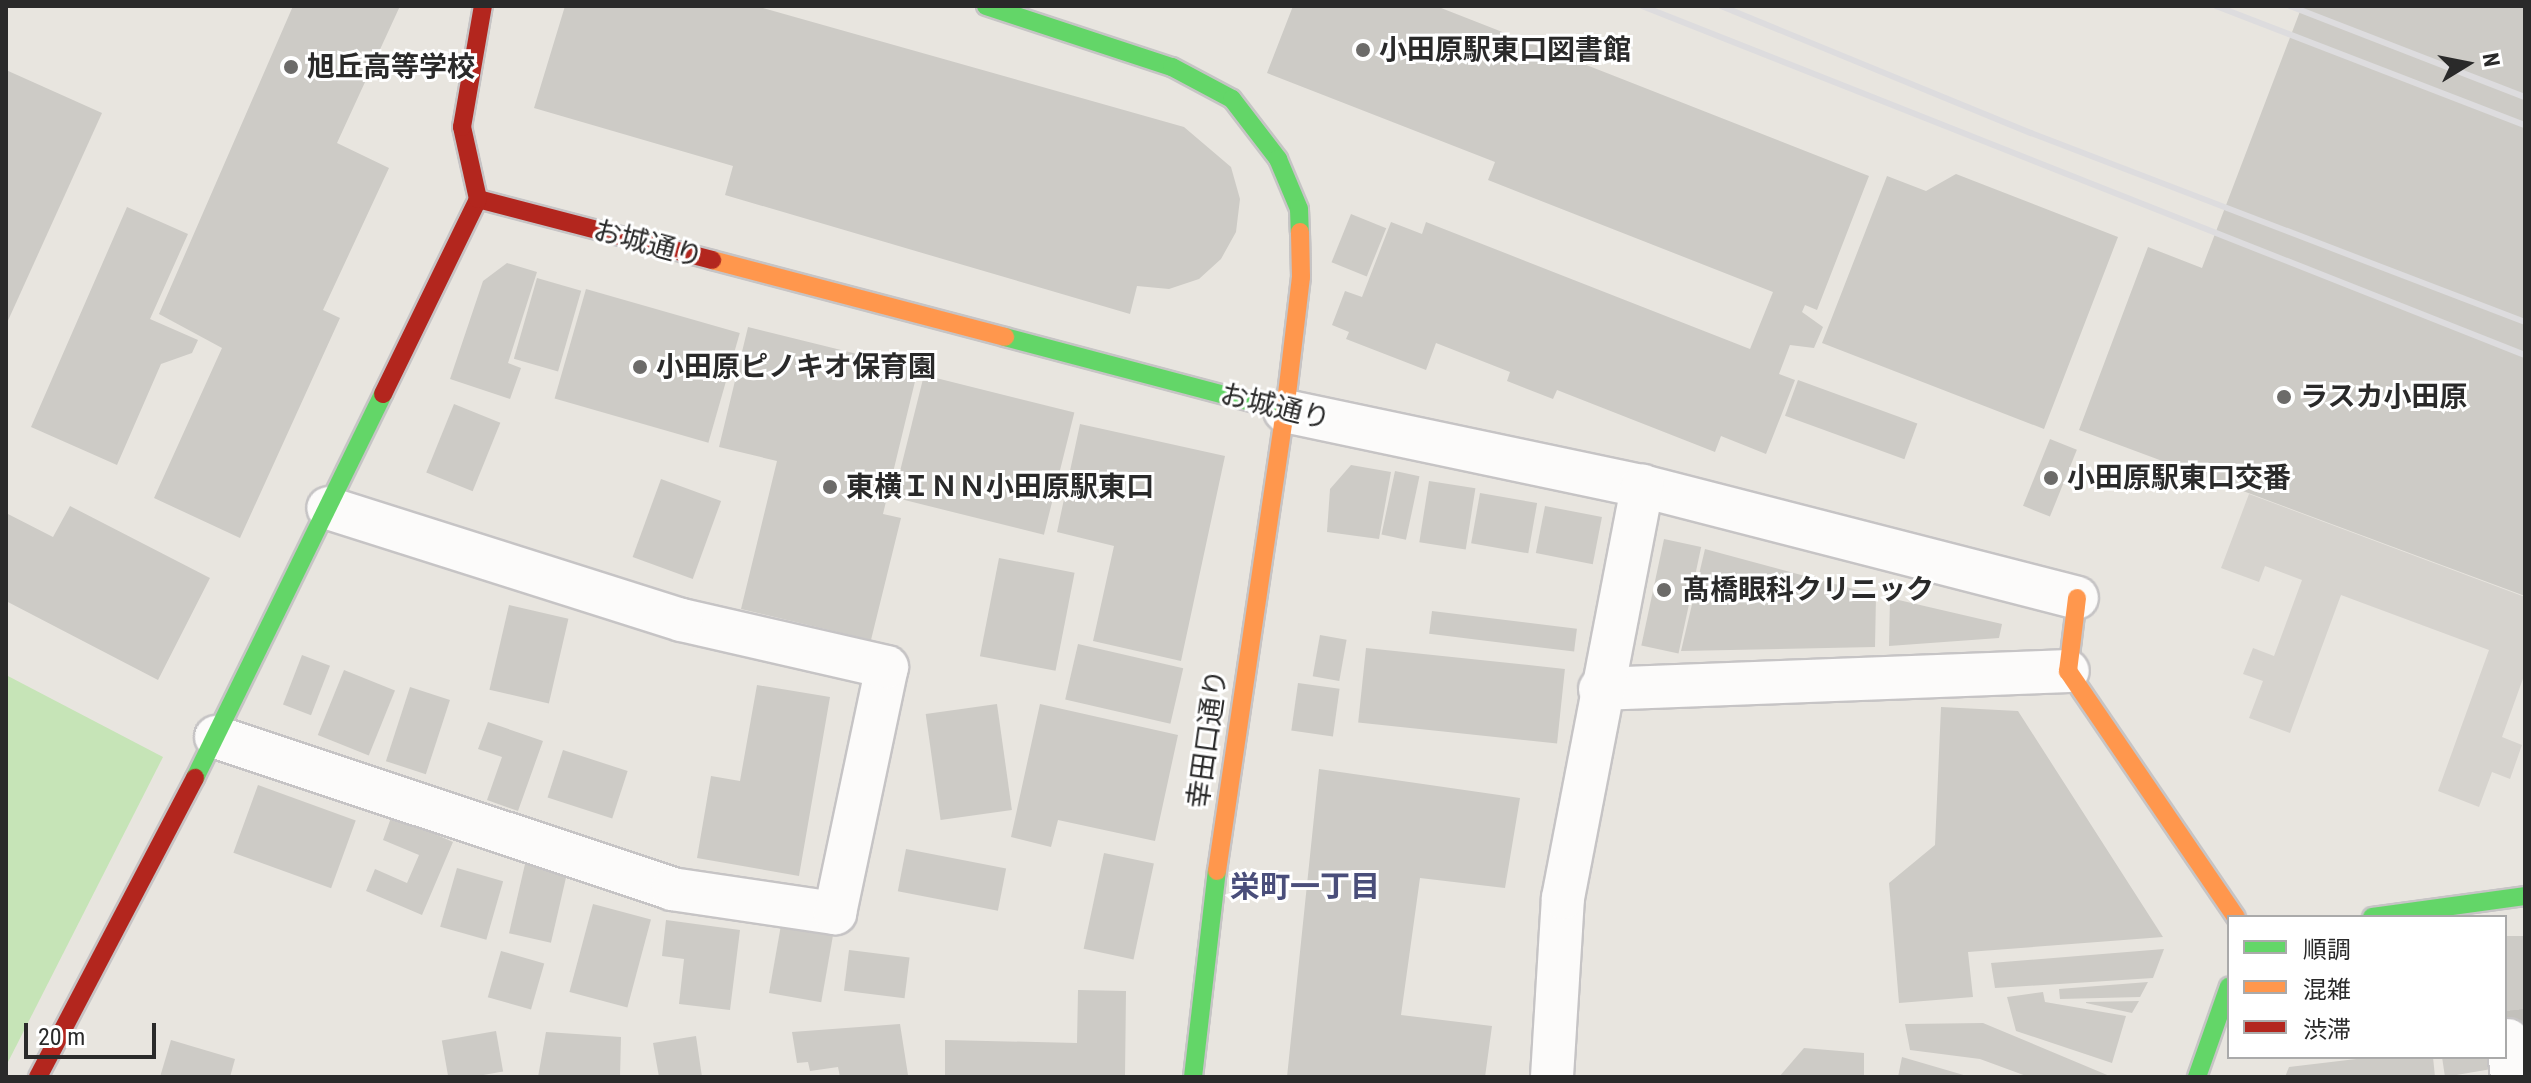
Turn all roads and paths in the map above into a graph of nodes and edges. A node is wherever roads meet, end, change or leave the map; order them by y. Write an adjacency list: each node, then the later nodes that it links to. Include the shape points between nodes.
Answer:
1 (483, 6): 3 (street, via 462,127)
2 (986, 6): 4 (street, 幸田口通り, via 1172,67 1232,99 1278,159 1299,209 1300,236)
3 (478, 199): 4 (street, お城通り); 6 (street)
4 (1285, 411): 5 (street, お城通り); 16 (street, 幸田口通り, via 1196,1010)
5 (1642, 486): 7 (street, お城通り); 9 (street)
6 (328, 508): 10 (street); 10 (street, via 681,620 887,667 835,913 672,889)
7 (2077, 598): 8 (street)
8 (2068, 671): 9 (street); 12 (street)
9 (1600, 689): 17 (street, via 1563,898)
10 (216, 737): 15 (street)
11 (2525, 896): 13 (street)
12 (2235, 915)
13 (2387, 915)
14 (2227, 992): 18 (street)
15 (38, 1077)
16 (1193, 1077)
17 (1552, 1077)
18 (2197, 1077)

